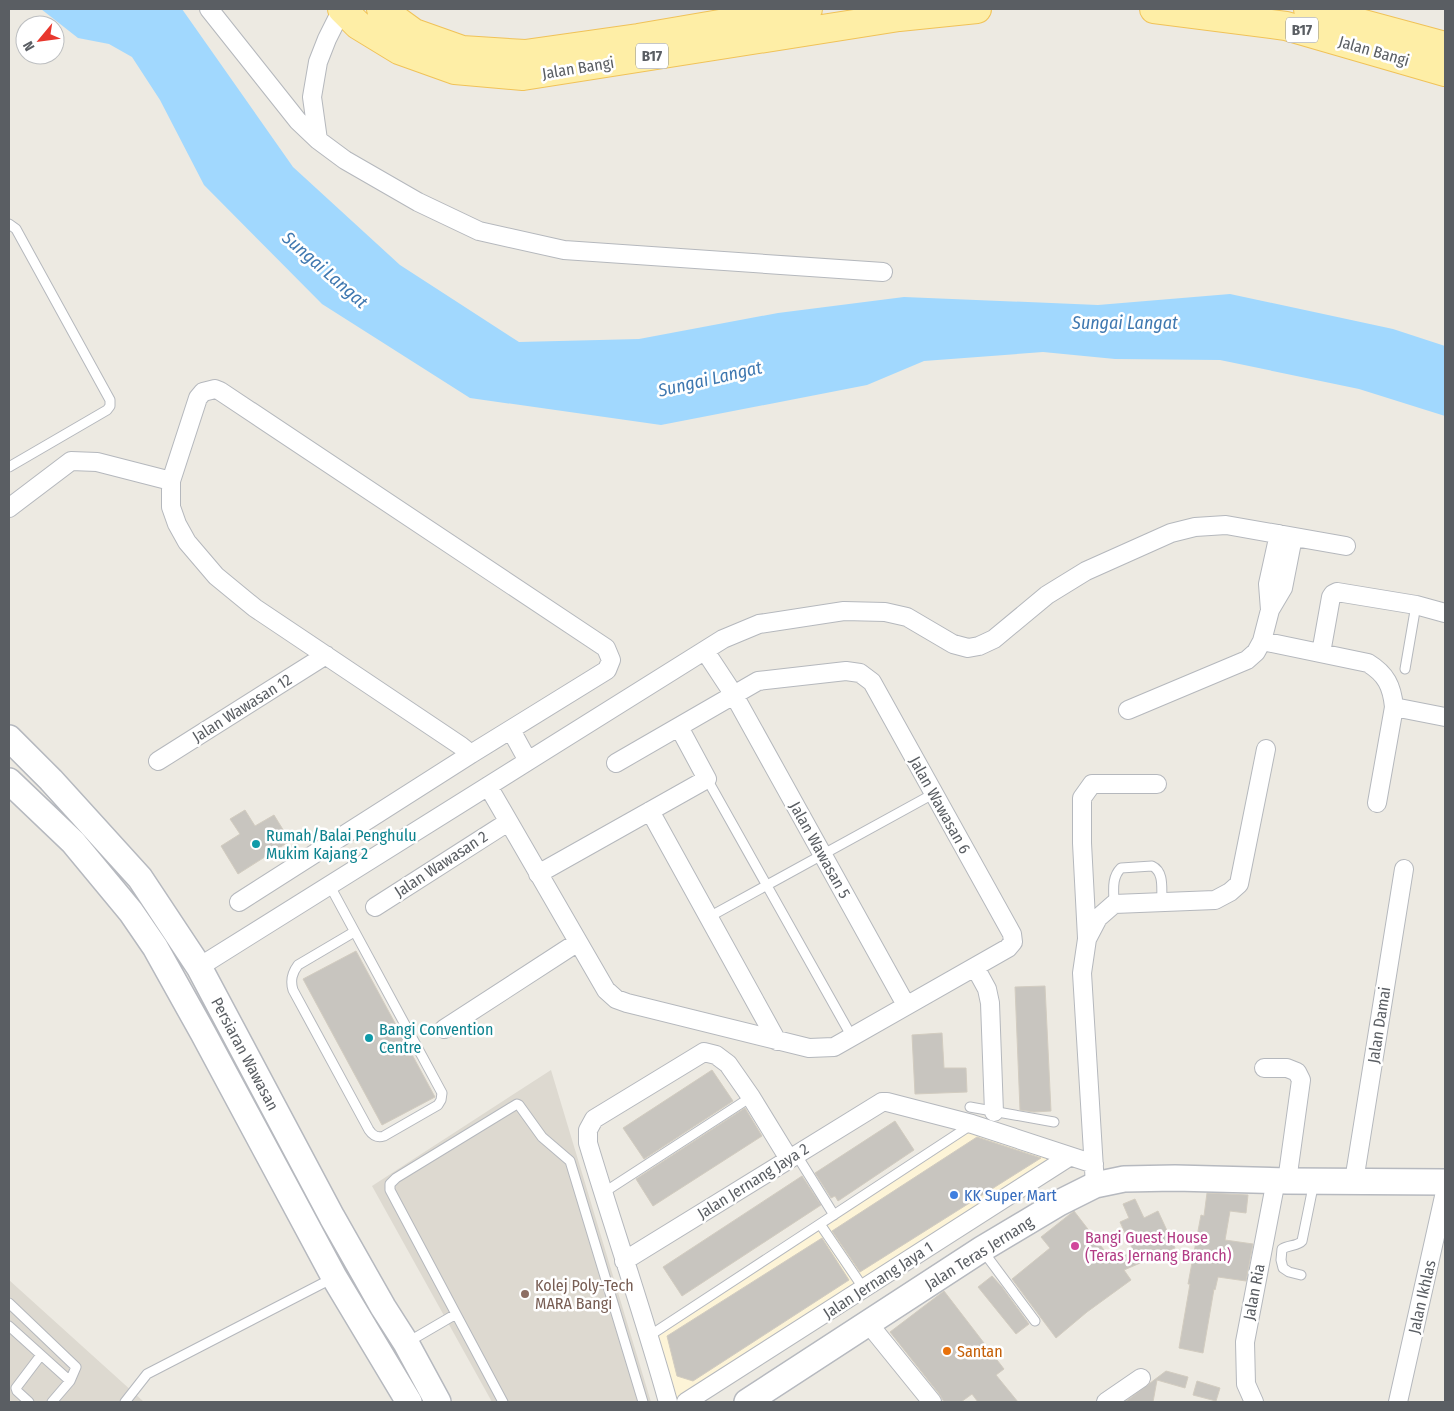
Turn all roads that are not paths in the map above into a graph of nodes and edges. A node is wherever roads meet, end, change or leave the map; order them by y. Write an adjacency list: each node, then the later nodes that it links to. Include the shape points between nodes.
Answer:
1 (209, 9): 10 (street, via 298,121)
2 (342, 9): 5 (main road, Jalan Bangi / B17, via 358,25 399,50 455,70 523,76 899,17); 10 (street, via 318,62 312,97)
3 (381, 9): 4 (main road, Jalan Bangi / B17, via 414,33 462,50 525,54)
4 (808, 9)
5 (977, 9)
6 (1154, 9): 9 (main road, Jalan Bangi / B17, via 1286,26)
7 (1308, 9): 8 (main road, Jalan Bangi / B17)
8 (1445, 46)
9 (1445, 72)
10 (318, 140): 12 (street, via 345,160 418,202 479,231 564,250)
11 (9, 224): 13 (lane, via 16,229 110,400 110,406)
12 (883, 272)
13 (9, 466)
14 (171, 481): 15 (street, via 97,462 71,462); 23 (street, via 171,507 177,524 186,542 216,576 255,608); 30 (street, via 198,398 202,392 215,389 606,648 611,660 607,670)
15 (9, 508)
16 (1286, 535): 17 (street); 20 (street, via 1268,584 1270,610); 21 (street, via 1226,525 1171,533 1086,571 1047,595 994,640 979,646 968,648 953,644 907,617 884,612 844,612 759,624)
17 (1346, 546)
18 (1416, 605): 19 (street); 22 (street, via 1336,592 1330,597); 24 (lane)
19 (1445, 614)
20 (1262, 640): 22 (street); 27 (street, via 1247,660)
21 (705, 651): 25 (street, Jalan Wawasan 5); 35 (street)
22 (1321, 653): 26 (street, via 1368,664 1378,670 1390,688)
23 (326, 655): 33 (street); 34 (street, Jalan Wawasan 12)
24 (1405, 669)
25 (734, 695): 29 (street); 41 (street, Jalan Wawasan 6, via 758,681 846,671 860,673 872,682); 45 (street, Jalan Wawasan 5)
26 (1394, 707): 28 (street); 42 (street)
27 (1128, 710)
28 (1445, 717)
29 (679, 727): 36 (street); 37 (street)
30 (511, 730): 33 (street); 35 (street)
31 (9, 738): 59 (main road, Persiaran Wawasan, via 140,878)
32 (1266, 749): 51 (street, via 1239,884 1215,900)
33 (471, 754): 50 (street)
34 (158, 761)
35 (528, 761): 40 (street)
36 (616, 763)
37 (707, 779): 43 (street); 48 (lane)
38 (9, 781): 58 (main road, Persiaran Wawasan, via 73,842 131,912)
39 (1156, 784): 56 (street, via 1092,784 1082,798)
40 (488, 786): 44 (street); 49 (street)
41 (933, 794): 45 (lane); 60 (street, Jalan Wawasan 6, via 1012,934 1013,942 1008,948)
42 (1377, 804)
43 (650, 811): 47 (street); 54 (street)
44 (508, 822): 47 (street); 53 (street, Jalan Wawasan 2)
45 (822, 854): 48 (lane); 61 (street, Jalan Wawasan 5)
46 (1404, 869): 76 (street, Jalan Damai)
47 (538, 874): 57 (street)
48 (767, 885): 54 (lane); 64 (lane)
49 (330, 886): 55 (lane); 59 (street)
50 (239, 902)
51 (1162, 902): 52 (street); 52 (lane, via 1160,874 1152,866 1121,868 1114,880)
52 (1114, 904): 56 (street, via 1098,918)
53 (375, 907)
54 (709, 917): 65 (street)
55 (354, 932): 55 (lane, via 442,1093 438,1105 379,1137 368,1130 291,983 298,965)
56 (1087, 939): 73 (street, via 1082,973)
57 (578, 942): 62 (street); 65 (street, via 606,990 616,1000)
58 (155, 948): 59 (main road, via 176,962); 63 (main road, Persiaran Wawasan)
59 (199, 967): 63 (main road, via 193,996); 81 (main road, Persiaran Wawasan)
60 (975, 967): 61 (street); 68 (street, via 987,989 990,1003)
61 (906, 1005): 64 (street)
62 (444, 1029)
63 (203, 1033): 86 (main road, Persiaran Wawasan)
64 (852, 1036): 65 (street, via 834,1047 809,1048)
65 (778, 1041)
66 (1264, 1068): 74 (street, Jalan Ria, via 1287,1068 1297,1072 1301,1080)
67 (751, 1097): 71 (street); 79 (lane); 79 (street, via 728,1064 716,1055 704,1052 594,1119 588,1130 588,1143)
68 (994, 1112): 69 (lane); 70 (lane)
69 (971, 1116): 71 (street, Jalan Jernang Jaya 2, via 882,1102); 72 (street); 80 (lane)
70 (1054, 1122)
71 (793, 1156): 80 (lane); 84 (street, Jalan Jernang Jaya 2)
72 (1069, 1157): 73 (street); 87 (street, Jalan Jernang Jaya 1)
73 (1094, 1175): 74 (main road, Jalan Teras Jernang, via 1124,1179); 83 (main road, Jalan Teras Jernang, via 1058,1203)
74 (1282, 1180): 75 (main road, Jalan Teras Jernang); 111 (street, Jalan Ria, via 1245,1342 1246,1384)
75 (1314, 1181): 76 (main road, Jalan Teras Jernang); 85 (lane, via 1302,1241 1282,1249 1281,1255 1283,1268)
76 (1354, 1181): 77 (main road, Jalan Teras Jernang)
77 (1445, 1182)
78 (1445, 1192): 112 (street, Jalan Ikhlas)
79 (603, 1193): 84 (street)
80 (834, 1215): 82 (lane)
81 (332, 1217): 86 (main road, via 338,1253); 89 (main road, Persiaran Wawasan)
82 (820, 1224): 87 (lane); 94 (lane)
83 (982, 1249): 91 (lane); 92 (main road, Jalan Teras Jernang)
84 (624, 1261): 94 (street)
85 (1301, 1275)
86 (334, 1277): 89 (main road, via 366,1292); 101 (lane, via 147,1374); 102 (main road, Persiaran Wawasan)
87 (864, 1289): 107 (street, Jalan Jernang Jaya 1)
88 (9, 1303): 98 (lane, via 75,1366)
89 (383, 1307): 95 (main road, Persiaran Wawasan)
90 (456, 1314): 95 (lane); 104 (lane); 105 (lane, via 390,1190 390,1184 517,1104 542,1137 570,1161)
91 (1035, 1322)
92 (868, 1323): 108 (main road, Jalan Teras Jernang); 109 (street)
93 (9, 1326): 96 (lane)
94 (649, 1336): 106 (street)
95 (406, 1343): 103 (main road, Persiaran Wawasan)
96 (42, 1355): 98 (lane); 99 (lane, via 16,1388)
97 (1141, 1378): 110 (street)
98 (70, 1381): 100 (lane)
99 (29, 1402)
100 (52, 1402)
101 (126, 1402)
102 (409, 1402)
103 (438, 1402)
104 (503, 1402)
105 (643, 1402)
106 (668, 1402)
107 (686, 1402)
108 (748, 1402)
109 (932, 1402)
110 (1106, 1402)
111 (1254, 1402)
112 (1398, 1402)

